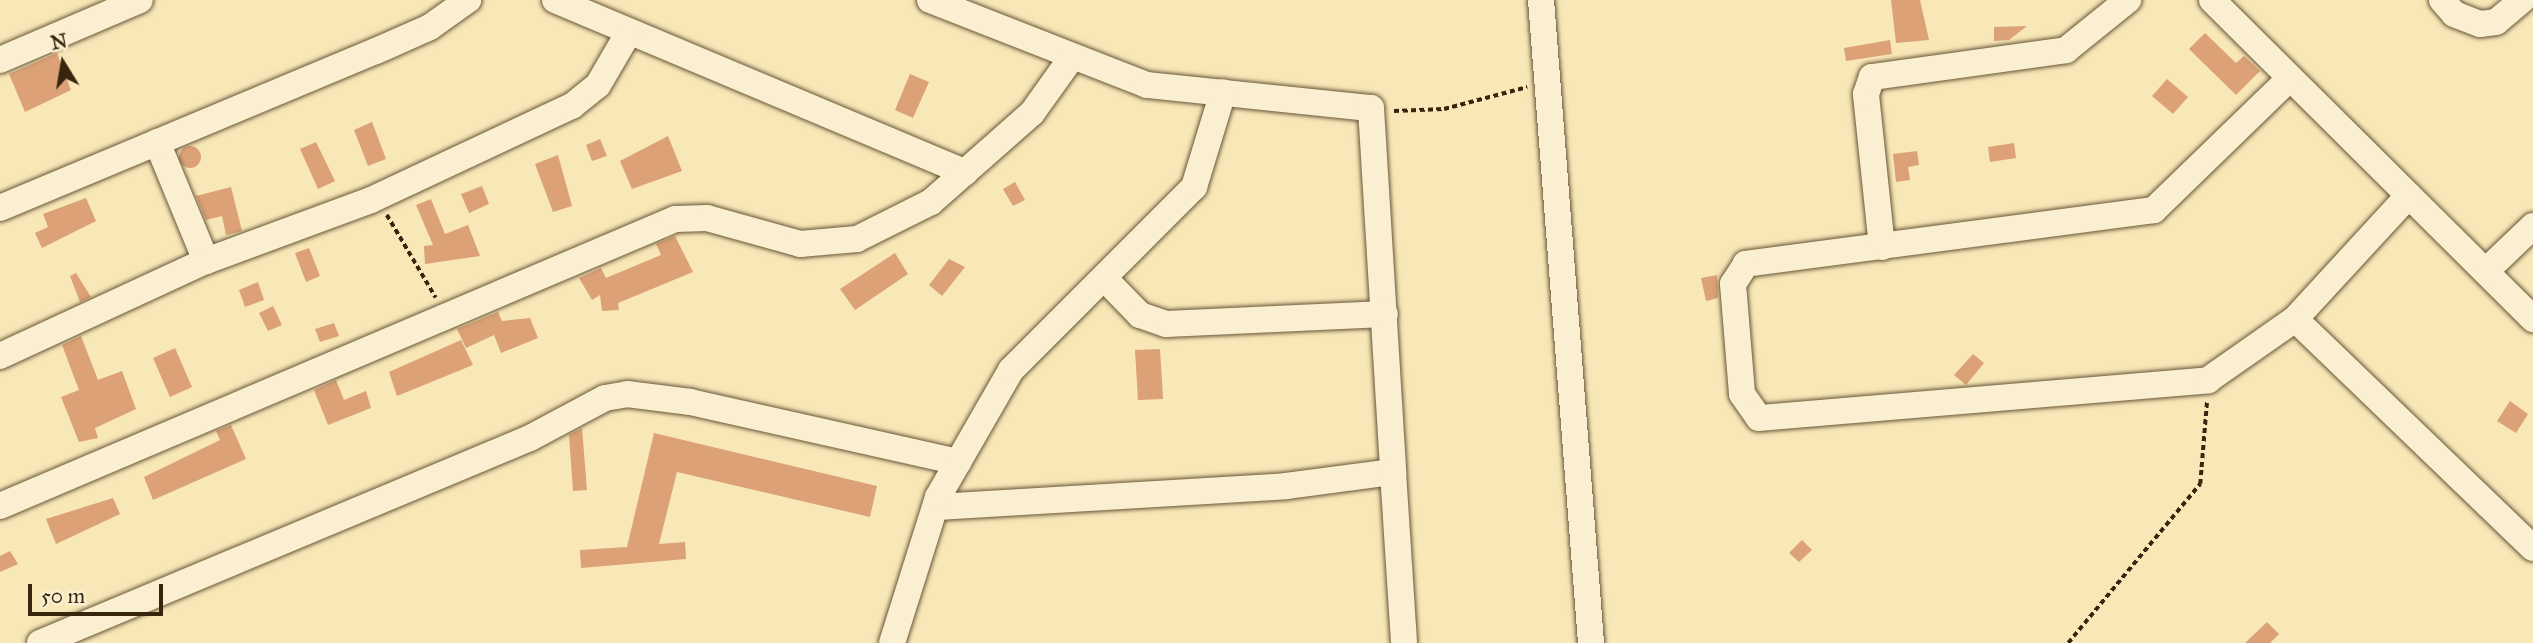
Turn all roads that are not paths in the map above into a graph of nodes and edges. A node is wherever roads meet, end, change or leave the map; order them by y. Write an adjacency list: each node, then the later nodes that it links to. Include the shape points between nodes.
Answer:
1 (139, 0): 11 (street)
2 (468, 0): 15 (street, via 430,27)
3 (555, 0): 10 (street)
4 (930, 0): 12 (street)
5 (1541, 0): 36 (street, via 1551,80)
6 (2128, 0): 20 (street, via 2066,50 1872,77 1866,94)
7 (2212, 0): 13 (street)
8 (2442, 0): 9 (street, via 2454,13 2480,24 2496,22)
9 (2522, 0)
10 (629, 32): 16 (street); 21 (street, via 586,98 371,200)
11 (0, 60)
12 (1070, 60): 14 (street, via 1147,85); 16 (street, via 1032,113)
13 (2288, 80): 17 (street); 20 (street, via 2154,210)
14 (1223, 92): 23 (street, via 1194,187); 24 (street, via 1371,108)
15 (157, 142): 18 (street); 21 (street)
16 (965, 172): 30 (street, via 914,213 839,245 800,244 706,218 674,219)
17 (2409, 195): 22 (street); 26 (street)
18 (0, 208)
19 (2533, 226): 22 (street)
20 (1882, 247): 26 (street, via 1746,264 1733,284 1742,394 1759,418 2208,380)
21 (206, 261): 27 (street)
22 (2486, 271): 25 (street)
23 (1105, 279): 24 (street, via 1140,315 1167,324); 28 (street, via 1011,370)
24 (1385, 314): 29 (street)
25 (2533, 318)
26 (2295, 319): 32 (street)
27 (0, 356)
28 (958, 462): 31 (street); 33 (street, via 690,402 616,396 530,438)
29 (1393, 472): 31 (street, via 1286,486); 35 (street)
30 (0, 506)
31 (937, 507): 34 (street)
32 (2533, 548)
33 (50, 641)
34 (892, 643)
35 (1404, 643)
36 (1591, 643)

